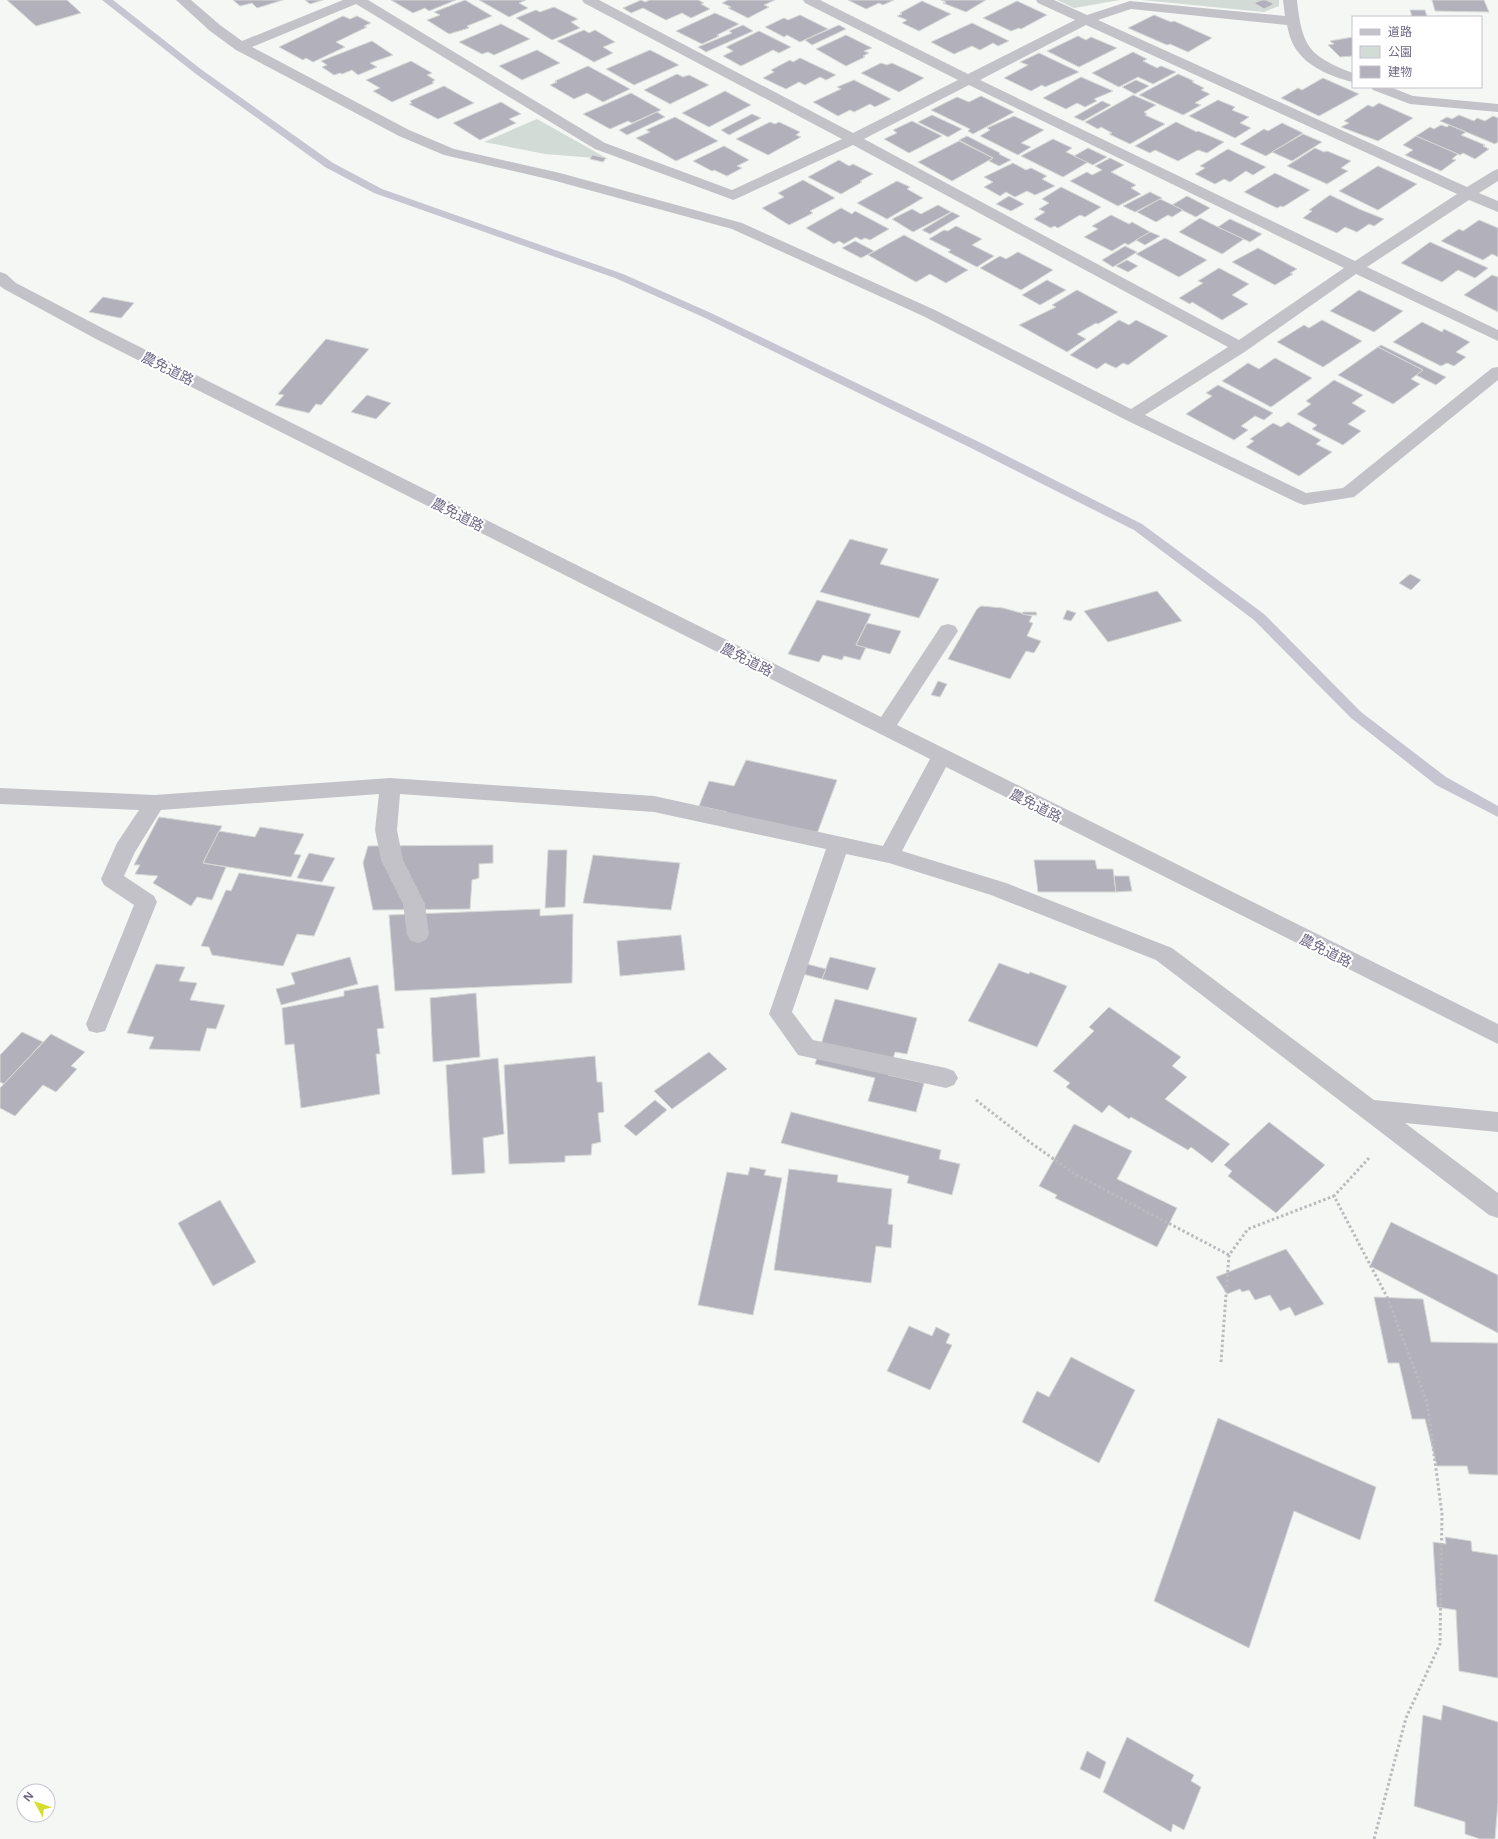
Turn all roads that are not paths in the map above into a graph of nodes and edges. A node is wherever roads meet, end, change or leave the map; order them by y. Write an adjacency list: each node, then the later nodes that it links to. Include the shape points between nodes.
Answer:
1 (183, 0): 10 (street)
2 (355, 0): 10 (street)
3 (359, 0): 15 (street, via 600,146 733,195)
4 (590, 0): 15 (street)
5 (810, 0): 12 (street)
6 (1043, 0): 8 (street)
7 (1290, 0): 9 (street)
8 (1085, 20): 9 (street, via 1130,5); 12 (street); 17 (street)
9 (1293, 21): 11 (street, via 1304,50 1332,70)
10 (241, 47): 24 (street, via 404,134 449,152 555,176 737,226 929,314)
11 (1352, 78)
12 (969, 80): 15 (street); 19 (street)
13 (1380, 88): 14 (street, via 1410,100)
14 (1498, 108)
15 (853, 139): 22 (street)
16 (1498, 174): 17 (street)
17 (1469, 193): 18 (street); 19 (street)
18 (1498, 206)
19 (1354, 268): 21 (street); 22 (street)
20 (0, 276): 26 (street, 農免道路, via 10,286 102,336)
21 (1498, 336)
22 (1240, 347): 24 (street)
23 (1498, 372): 24 (street, via 1348,493 1304,499)
24 (1132, 416)
25 (948, 631): 26 (street)
26 (884, 728): 27 (street, 農免道路)
27 (941, 758): 32 (street); 35 (street, 農免道路)
28 (390, 786): 30 (street); 31 (street, via 654,804); 33 (street, via 386,830 392,860 414,904)
29 (0, 796): 30 (street)
30 (155, 803): 34 (street, via 124,849 112,879 146,902)
31 (839, 844): 32 (street); 36 (street, via 780,1014 806,1048)
32 (889, 855): 37 (street, via 998,889 1164,954)
33 (418, 934)
34 (96, 1024)
35 (1498, 1035)
36 (946, 1078)
37 (1368, 1109): 38 (street); 39 (street)
38 (1498, 1122)
39 (1498, 1207)

